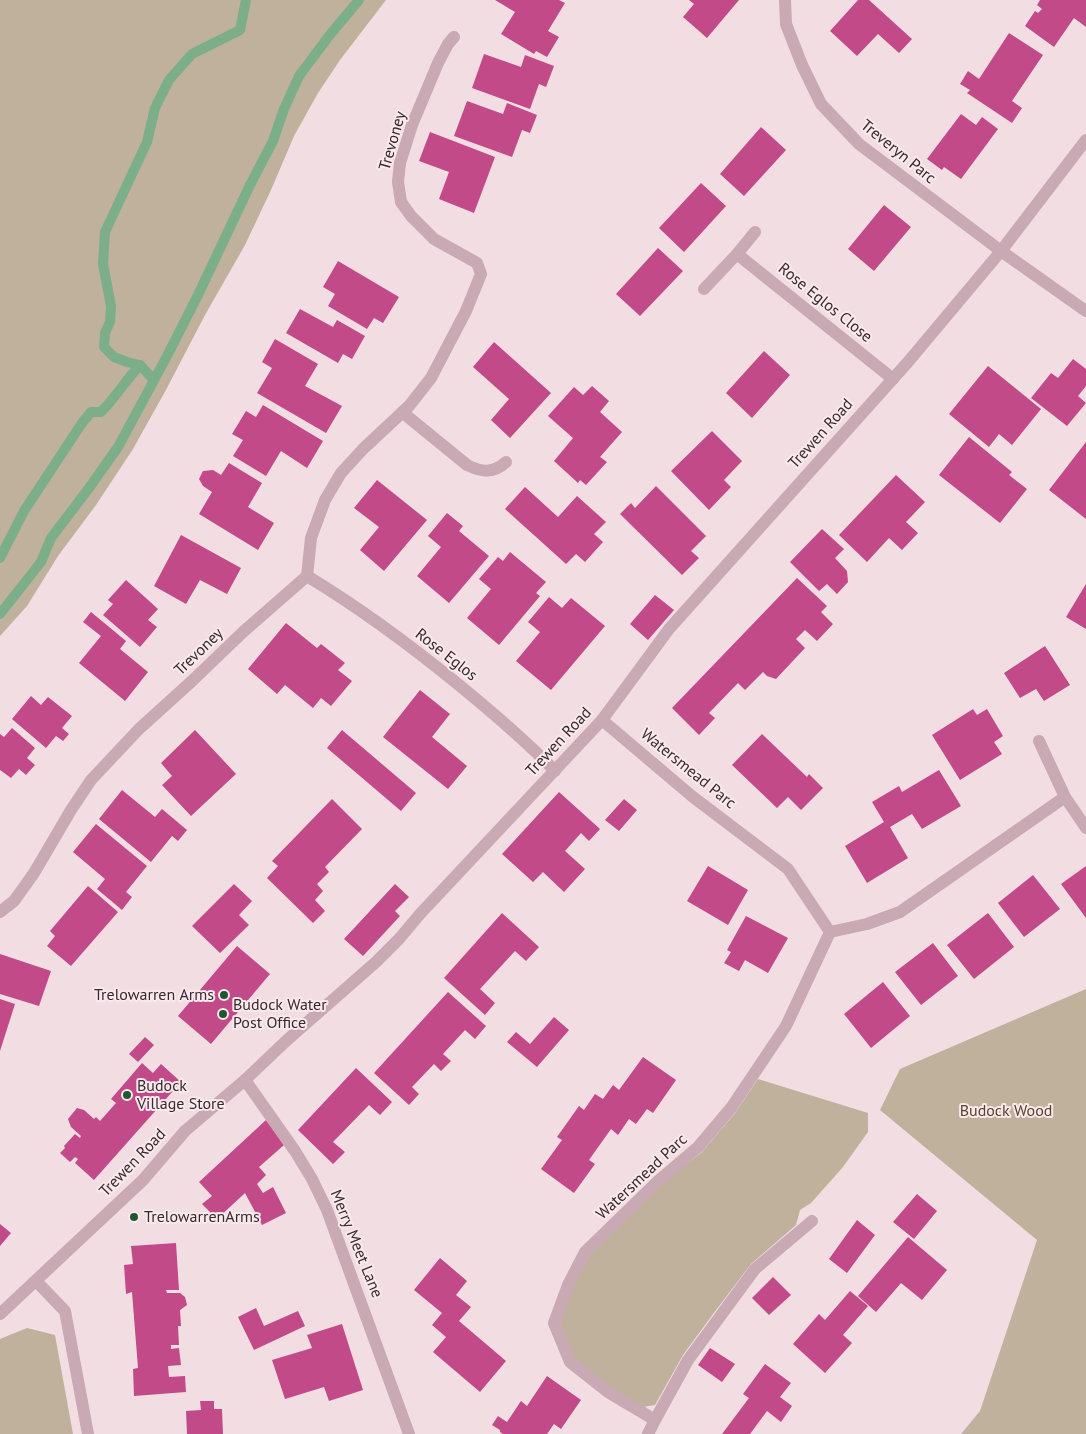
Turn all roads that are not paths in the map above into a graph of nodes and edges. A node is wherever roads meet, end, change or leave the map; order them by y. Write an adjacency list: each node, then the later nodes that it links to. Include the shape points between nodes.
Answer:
1 (785, 0): 5 (street, Treveryn Parc, via 786,24 821,104 859,144)
2 (454, 37): 10 (street, Trevoney, via 438,63 412,125 400,163 398,182 401,202 411,216 434,239 477,263 481,274 466,311 430,378)
3 (1086, 140): 5 (street, Trewen Road)
4 (755, 232): 6 (street)
5 (1001, 251): 8 (street, Treveryn Parc); 9 (street, Trewen Road)
6 (737, 254): 7 (street); 9 (street, Rose Eglos Close)
7 (704, 289)
8 (1086, 311)
9 (893, 379): 13 (street, Trewen Road, via 669,628)
10 (402, 412): 11 (street, via 467,465 489,470 500,468); 12 (street, Trevoney, via 341,473 325,500 311,538)
11 (506, 462)
12 (307, 576): 15 (street, Rose Eglos, via 365,613 438,668 501,720); 18 (street, Trevoney, via 139,729 91,780 34,874 14,901)
13 (602, 720): 15 (street, Trewen Road); 19 (street, Watersmead Parc, via 693,797 788,869)
14 (1039, 741): 16 (street)
15 (555, 772): 20 (street, Trewen Road, via 382,956)
16 (1065, 797): 17 (street); 19 (street, via 900,912)
17 (1086, 828)
18 (0, 912)
19 (830, 932): 24 (street, Watersmead Parc, via 786,1026 731,1108 698,1147 585,1252 554,1323 570,1362 608,1392)
20 (245, 1080): 22 (street, Trewen Road, via 185,1131 143,1180); 26 (street, Merry Meet Lane, via 295,1151 327,1210)
21 (812, 1221): 24 (street, via 755,1269 688,1360)
22 (36, 1281): 23 (street, Trewen Road); 25 (street, via 65,1310)
23 (0, 1314)
24 (655, 1420): 27 (street)
25 (88, 1434)
26 (410, 1434)
27 (648, 1434)

